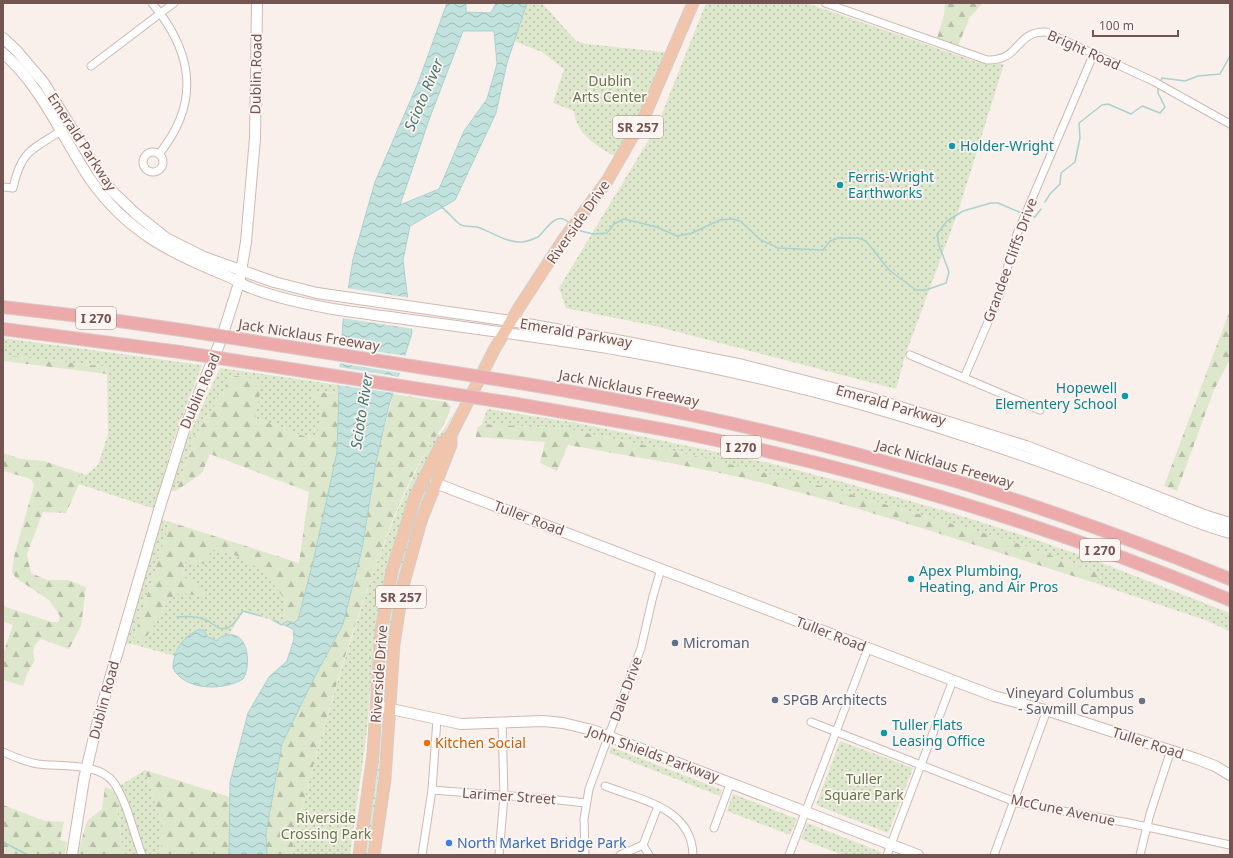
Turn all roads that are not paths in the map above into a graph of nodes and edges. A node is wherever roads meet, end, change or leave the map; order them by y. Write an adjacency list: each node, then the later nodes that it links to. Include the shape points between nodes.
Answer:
1 (152, 3): 6 (street)
2 (174, 3): 6 (street)
3 (257, 3): 15 (main road, Dublin Road, via 255,137 246,242)
4 (693, 3): 18 (main road, Riverside Drive / SR 257, via 645,115 607,182 563,240)
5 (825, 3): 9 (street, Bright Road, via 987,60 1005,58 1024,38 1037,31 1046,32)
6 (160, 13): 10 (street); 13 (street, via 180,46 186,73 185,100 179,124)
7 (3, 38): 15 (main road, Emerald Parkway, via 41,78 112,191 166,238 204,257)
8 (3, 53): 12 (main road, Emerald Parkway, via 37,91)
9 (1094, 53): 11 (street, Bright Road, via 1166,88); 22 (street, Grandee Cliffs Drive, via 1024,216 1000,294)
10 (91, 66)
11 (1230, 124)
12 (61, 131): 14 (street, via 28,151 20,162 13,188); 16 (main road, Emerald Parkway, via 90,180 143,234 176,255)
13 (159, 154)
14 (3, 187)
15 (241, 270): 16 (main road, Dublin Road); 18 (main road, Emerald Parkway, via 274,282 330,295)
16 (239, 283): 20 (main road, Emerald Parkway, via 270,294 333,309); 44 (main road, Dublin Road, via 221,340 194,402 176,454 105,695)
17 (3, 307): 29 (highway, Jack Nicklaus Freeway / I 270, bridge, via 188,331 520,383 713,419 835,448 966,484 1097,528)
18 (511, 321): 20 (main road, Riverside Drive / SR 257); 26 (main road, Emerald Parkway, via 743,365 868,397 1026,446)
19 (3, 329): 30 (highway, I 270, bridge, via 180,352 693,435 831,467 968,505 1088,546)
20 (504, 333): 24 (main road, Riverside Drive / SR 257); 27 (main road, Emerald Parkway, via 620,350 741,374 860,404 1023,455)
21 (910, 355): 22 (street)
22 (964, 378): 23 (street)
23 (1040, 410)
24 (451, 435): 25 (main road, Riverside Drive / SR 257, via 451,445); 33 (main road, Riverside Drive / SR 257, via 442,443 426,473 397,551 381,631)
25 (435, 483): 28 (main road, Tuller Road); 34 (main road, Riverside Drive / SR 257, via 403,586 394,644)
26 (1230, 523)
27 (1230, 533)
28 (661, 568): 31 (main road, Tuller Road); 40 (street, Dale Drive, via 641,648)
29 (1230, 579)
30 (1230, 600)
31 (868, 648): 32 (main road, Tuller Road); 39 (street)
32 (953, 680): 35 (main road, Tuller Road, via 1005,700); 43 (street)
33 (377, 706): 34 (main road, John Shields Parkway); 61 (main road, Riverside Drive / SR 257)
34 (390, 709): 36 (main road, John Shields Parkway); 62 (main road, Riverside Drive / SR 257, via 385,779)
35 (1047, 710): 41 (main road, Tuller Road); 50 (street)
36 (437, 719): 37 (main road, John Shields Parkway, via 473,724); 48 (street)
37 (502, 722): 40 (main road, John Shields Parkway, via 557,722); 49 (street)
38 (811, 722): 39 (street, McCune Avenue)
39 (836, 732): 43 (street, McCune Avenue); 53 (street)
40 (608, 735): 46 (main road, John Shields Parkway); 51 (street, Dale Drive)
41 (1170, 750): 45 (main road, Tuller Road, via 1210,764); 54 (street)
42 (3, 752): 44 (street, via 39,764)
43 (922, 765): 50 (street, McCune Avenue); 56 (street)
44 (86, 769): 59 (main road, Dublin Road); 60 (street, via 107,776 114,784)
45 (1230, 775)
46 (731, 782): 53 (main road, John Shields Parkway); 55 (street)
47 (605, 786): 52 (street)
48 (432, 790): 49 (street, Larimer Street); 63 (street)
49 (504, 796): 51 (street, Larimer Street); 64 (street)
50 (1014, 801): 54 (street, McCune Avenue); 72 (street)
51 (586, 803): 65 (street, Dale Drive, via 583,832)
52 (658, 806): 57 (street); 68 (street, via 672,813 685,826 692,842)
53 (805, 811): 56 (main road, John Shields Parkway); 69 (street)
54 (1147, 827): 58 (street, McCune Avenue); 73 (street)
55 (714, 828)
56 (891, 844): 70 (street); 71 (main road, John Shields Parkway)
57 (643, 845): 66 (street); 67 (street)
58 (1230, 845)
59 (72, 855)
60 (142, 855)
61 (359, 855)
62 (374, 855)
63 (422, 855)
64 (499, 855)
65 (585, 855)
66 (620, 855)
67 (649, 855)
68 (693, 855)
69 (789, 855)
70 (887, 855)
71 (918, 855)
72 (994, 855)
73 (1140, 855)

